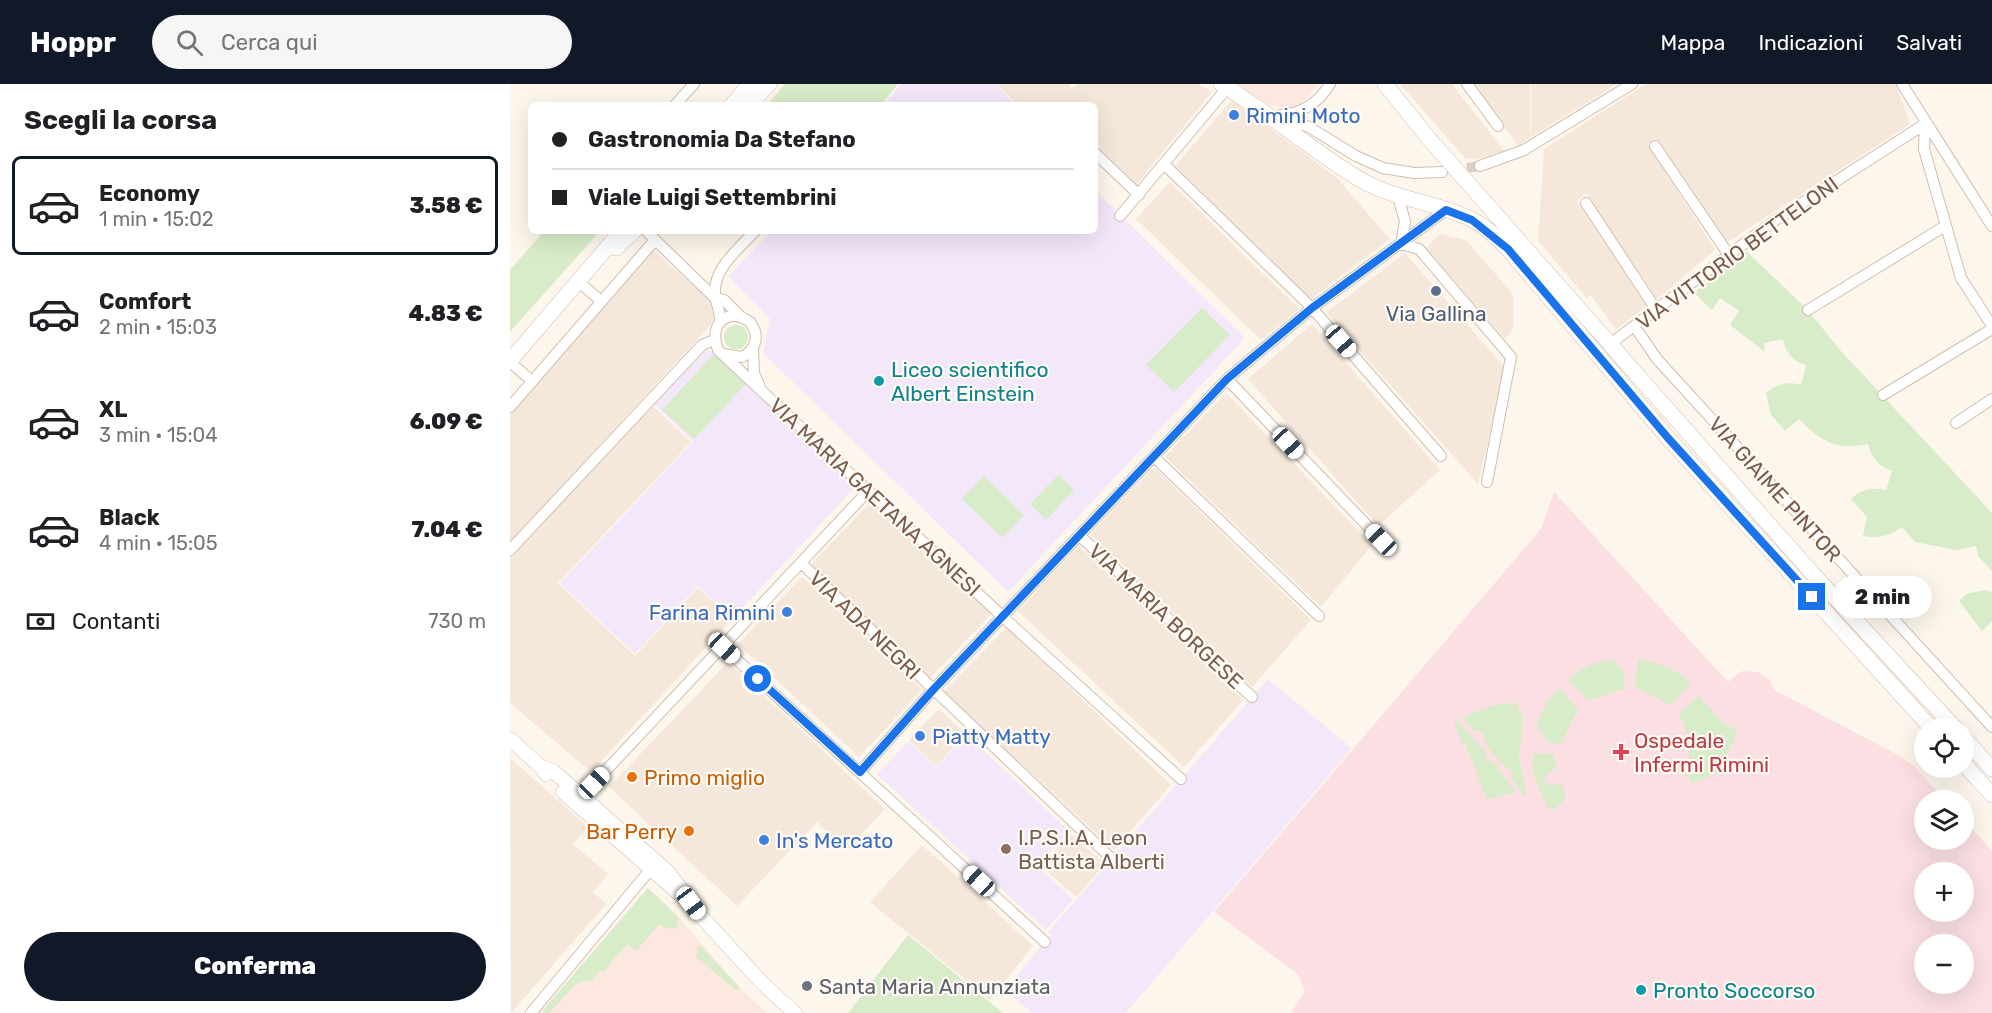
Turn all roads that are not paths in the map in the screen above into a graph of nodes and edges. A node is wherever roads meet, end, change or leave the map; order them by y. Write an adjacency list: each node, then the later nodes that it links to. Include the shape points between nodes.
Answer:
1 (694, 84): 10 (street)
2 (750, 84): 11 (main road)
3 (768, 84): 12 (main road)
4 (1329, 84): 13 (street, via 1314,103 1299,112)
5 (1385, 84): 46 (main road, bridge)
6 (1467, 84): 15 (street)
7 (1631, 84): 19 (street, via 1524,150)
8 (1902, 84): 14 (street)
9 (1224, 86): 13 (main road); 18 (street)
10 (678, 102)
11 (735, 102)
12 (752, 102)
13 (1269, 113): 20 (street, via 1308,127 1383,168); 22 (main road, via 1300,140 1353,175)
14 (1926, 124): 26 (street, via 1924,149); 27 (street); 34 (street, VIA VITTORIO BETTELONI, via 1777,219)
15 (1498, 126)
16 (1655, 146): 34 (street)
17 (1098, 156): 21 (street)
18 (1165, 165): 21 (street); 38 (street)
19 (1480, 166)
20 (1442, 172)
21 (1139, 195): 25 (street)
22 (1398, 197): 24 (main road); 33 (street, via 1405,221)
23 (1586, 203): 40 (street)
24 (1446, 210): 33 (street); 70 (main road, via 1472,220 1508,249 1668,438)
25 (1120, 216)
26 (1946, 226): 39 (street); 44 (street, via 1961,278)
27 (1992, 226)
28 (619, 234): 35 (main road)
29 (631, 234): 35 (main road)
30 (648, 234): 32 (street)
31 (752, 234): 36 (street, via 719,272)
32 (654, 241): 36 (street); 37 (street)
33 (1401, 244): 38 (street); 59 (street, via 1419,249 1511,357)
34 (1729, 255): 40 (street, VIA VITTORIO BETTELONI)
35 (578, 285): 37 (street); 49 (main road)
36 (715, 298): 41 (street, via 724,300); 42 (street)
37 (601, 301): 51 (street)
38 (1312, 308): 50 (street); 57 (street)
39 (1808, 310)
40 (1657, 311): 43 (street, VIA VITTORIO BETTELONI)
41 (740, 316): 42 (street); 47 (street, via 754,327)
42 (720, 322): 45 (street)
43 (1635, 327): 46 (street, VIA VITTORIO BETTELONI); 72 (street, VIA GIAIME PINTOR, via 1664,367)
44 (1992, 327): 53 (street)
45 (714, 340): 48 (street); 63 (street, via 702,345)
46 (1610, 344): 71 (main road)
47 (753, 348): 48 (street, via 742,357); 52 (street, VIA MARIA GAETANA AGNESI, via 754,373)
48 (723, 354): 52 (street)
49 (510, 362): 51 (street)
50 (1227, 379): 58 (street); 62 (street)
51 (532, 381): 55 (street)
52 (761, 390): 60 (street, VIA MARIA GAETANA AGNESI)
53 (1882, 394)
54 (1992, 399): 56 (street)
55 (510, 406)
56 (1956, 423)
57 (1441, 456)
58 (1154, 457): 61 (street); 66 (street)
59 (1487, 482)
60 (869, 490): 64 (street); 65 (street, VIA MARIA GAETANA AGNESI)
61 (1079, 535): 65 (street); 69 (street, VIA MARIA BORGESE)
62 (1381, 540)
63 (510, 550)
64 (801, 564): 67 (street); 68 (street, VIA ADA NEGRI)
65 (1002, 616): 68 (street); 79 (street, VIA MARIA GAETANA AGNESI)
66 (1319, 616)
67 (724, 648): 77 (street); 81 (street)
68 (932, 691): 77 (street); 82 (street, VIA ADA NEGRI)
69 (1252, 697)
70 (1922, 718)
71 (1946, 718)
72 (1992, 728)
73 (510, 739): 75 (street)
74 (1974, 749): 76 (main road)
75 (541, 767): 81 (street, via 553,771); 83 (street, via 547,777)
76 (1992, 769)
77 (860, 772): 85 (street)
78 (1974, 775): 80 (main road)
79 (1181, 779)
80 (1992, 795)
81 (582, 796): 84 (street, via 661,864)
82 (1112, 859)
83 (650, 870): 84 (street); 86 (street)
84 (691, 903): 87 (street, via 762,983)
85 (1045, 942)
86 (531, 1013)
87 (795, 1013)

